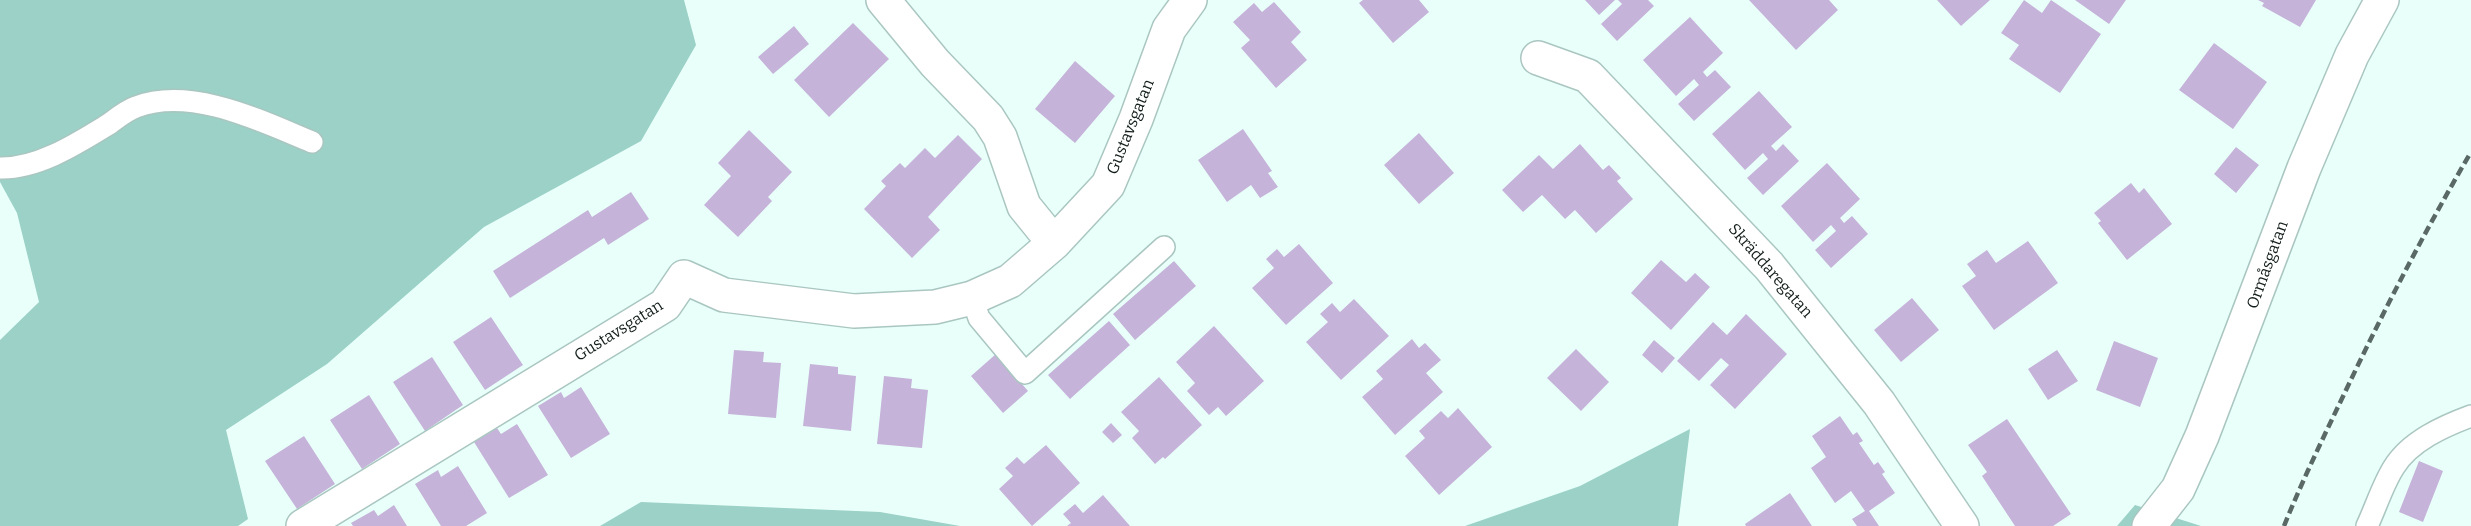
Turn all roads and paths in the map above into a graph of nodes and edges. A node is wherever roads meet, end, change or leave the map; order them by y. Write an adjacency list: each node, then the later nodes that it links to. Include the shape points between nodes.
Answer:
1 (883, 0): 7 (street, via 935,63 988,118 1024,206)
2 (1190, 0): 7 (street, Gustavsgatan, via 1169,29 1108,186)
3 (2382, 0): 13 (street, Ormåsgatan, via 2352,55 2309,158 2202,436 2178,489)
4 (1538, 58): 12 (street, Skräddaregatan, via 1587,76 1769,266 1879,403)
5 (312, 141): 6 (lane, via 249,116 177,99 136,107 61,152 15,168)
6 (0, 168)
7 (1054, 243): 9 (street, Gustavsgatan, via 1010,281)
8 (1164, 247): 9 (lane, via 1025,373 979,318)
9 (972, 298): 11 (street, Gustavsgatan, via 935,307 854,311 724,295 684,277 665,305)
10 (2471, 416): 14 (lane, via 2431,434 2394,466)
11 (303, 526)
12 (1962, 526)
13 (2149, 526)
14 (2367, 526)

